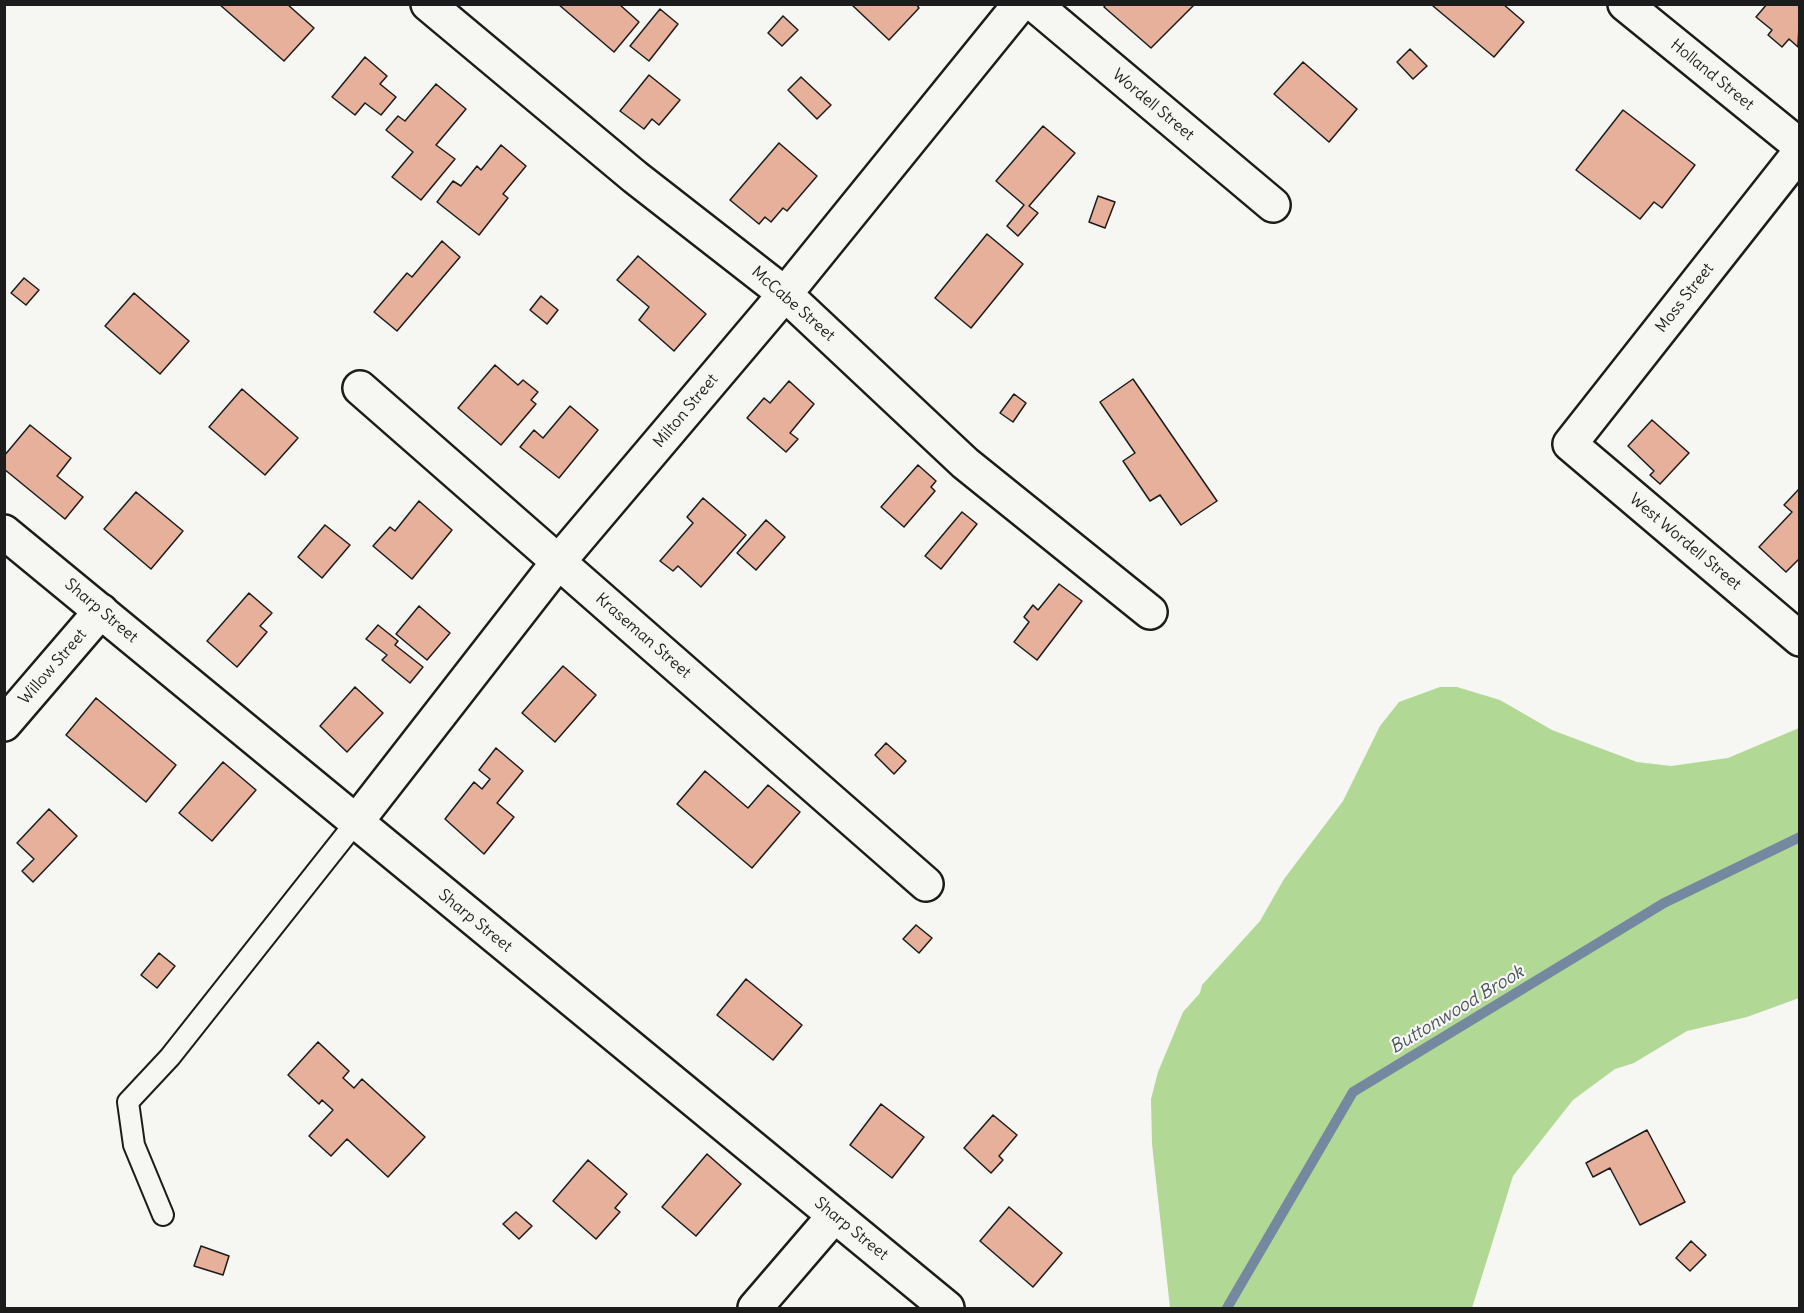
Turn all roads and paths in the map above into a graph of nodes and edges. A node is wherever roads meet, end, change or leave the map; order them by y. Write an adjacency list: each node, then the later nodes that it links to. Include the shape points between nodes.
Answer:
1 (428, 4): 8 (street, McCabe Street, via 635,177)
2 (1020, 4): 8 (street, Milton Street)
3 (1034, 4): 7 (street, Wordell Street)
4 (1624, 4): 5 (street, Holland Street)
5 (1800, 146)
6 (1800, 152): 10 (street, Moss Street)
7 (1273, 206)
8 (785, 294): 12 (street, Milton Street); 14 (street, McCabe Street, via 965,463)
9 (360, 388): 12 (street, Kraseman Street)
10 (1570, 444): 15 (street, West Wordell Street)
11 (4, 532): 13 (street, Sharp Street)
12 (559, 561): 17 (street, Milton Street); 18 (street, Kraseman Street)
13 (101, 611): 16 (street, Willow Street); 17 (street, Sharp Street)
14 (1150, 612)
15 (1800, 639)
16 (4, 724)
17 (356, 822): 19 (lane, via 170,1057 128,1102 134,1145); 20 (street, Sharp Street)
18 (926, 884)
19 (163, 1215)
20 (834, 1216): 21 (street); 22 (street, Sharp Street)
21 (755, 1308)
22 (946, 1308)

